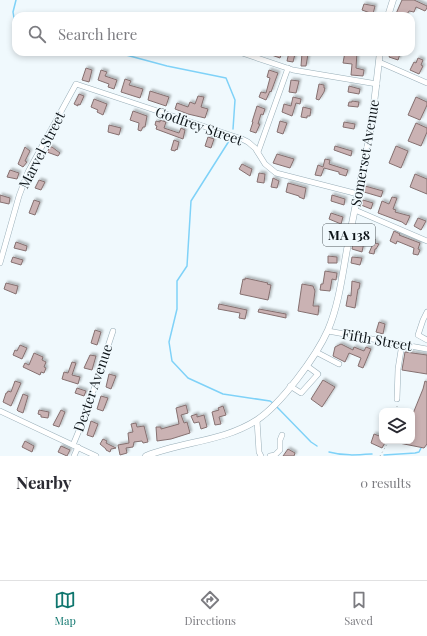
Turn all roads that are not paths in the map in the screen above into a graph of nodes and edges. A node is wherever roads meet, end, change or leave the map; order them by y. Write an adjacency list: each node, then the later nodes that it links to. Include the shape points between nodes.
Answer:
1 (393, 0): 2 (main road)
2 (389, 12)
3 (251, 56): 6 (street)
4 (380, 56): 5 (main road, Somerset Avenue / MA 138)
5 (379, 62): 7 (street); 9 (main road, Somerset Avenue / MA 138)
6 (288, 68): 9 (street); 10 (street)
7 (427, 83)
8 (76, 84): 10 (street, Godfrey Street, via 242,139 252,144); 14 (street, Marvel Street, via 26,176)
9 (376, 84): 11 (main road, Somerset Avenue / MA 138)
10 (258, 152): 11 (street, Godfrey Street, via 265,164 276,173)
11 (358, 194): 12 (main road, Somerset Avenue / MA 138)
12 (355, 210): 13 (street); 17 (main road, Somerset Avenue / MA 138, via 340,294)
13 (427, 241)
14 (0, 263)
15 (427, 312): 18 (street, via 418,335)
16 (113, 331): 29 (street, Dexter Avenue)
17 (328, 331): 19 (street, Fifth Street); 21 (main road, Somerset Avenue / MA 138)
18 (427, 340)
19 (402, 344): 20 (street, Fifth Street); 25 (street, via 397,374)
20 (427, 349)
21 (316, 352): 22 (street); 23 (main road, Somerset Avenue / MA 138)
22 (339, 364)
23 (307, 366): 24 (main road, Somerset Avenue / MA 138); 24 (street, via 318,374 301,393)
24 (290, 386): 27 (main road, Somerset Avenue / MA 138, via 278,402)
25 (397, 399)
26 (0, 411): 29 (street)
27 (257, 420): 32 (main road, Somerset Avenue / MA 138, via 235,432); 33 (street)
28 (282, 435): 34 (street, via 280,450)
29 (76, 446): 30 (street, Dexter Avenue); 31 (street)
30 (74, 456)
31 (96, 456)
32 (146, 456)
33 (260, 456)
34 (270, 456)

